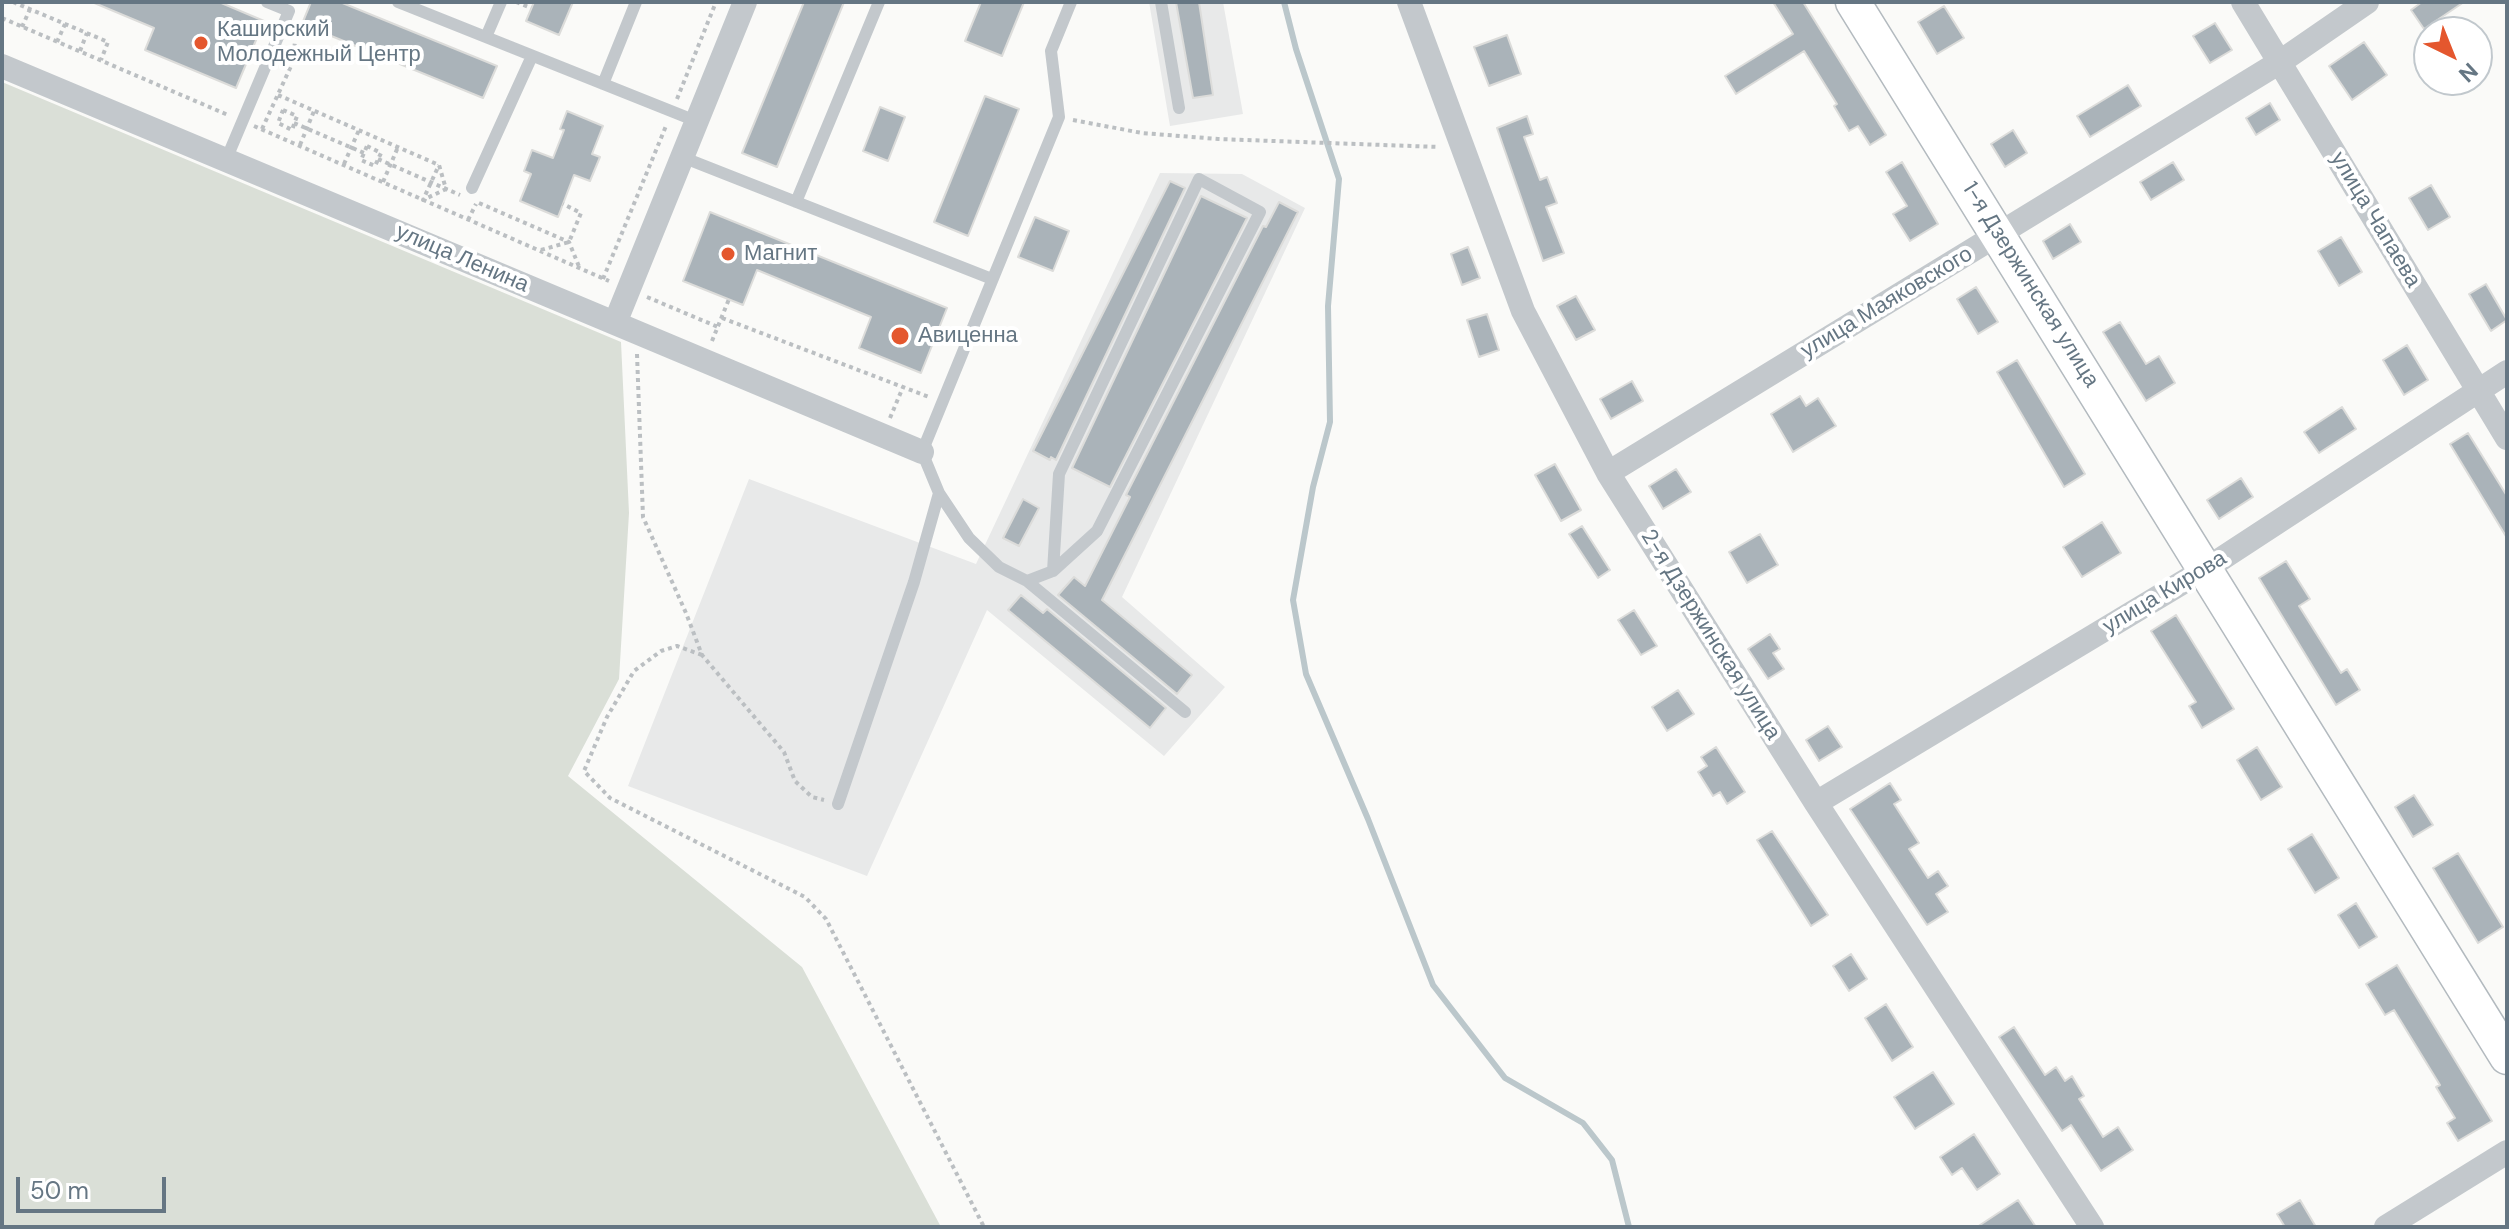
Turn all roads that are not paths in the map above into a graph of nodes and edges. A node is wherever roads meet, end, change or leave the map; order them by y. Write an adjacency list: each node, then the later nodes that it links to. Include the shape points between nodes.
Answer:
1 (267, 2): 13 (lane)
2 (398, 2): 14 (lane)
3 (501, 2): 14 (lane)
4 (636, 2): 18 (lane)
5 (745, 2): 20 (street)
6 (879, 2): 24 (lane)
7 (1071, 2): 26 (lane, via 1051,51 1059,117)
8 (1161, 2): 19 (lane)
9 (1409, 2): 32 (street, 2-я Дзержинская улица, via 1523,311)
10 (1853, 2): 25 (street, 1-я Дзержинская улица)
11 (2243, 2): 16 (street, улица Чапаева)
12 (2367, 2): 16 (street, улица Маяковского)
13 (291, 7): 22 (lane)
14 (486, 37): 15 (lane)
15 (532, 56): 18 (lane); 23 (lane)
16 (2280, 62): 25 (street, улица Маяковского); 29 (street, улица Чапаева)
17 (2, 66): 22 (street, улица Ленина)
18 (603, 84): 20 (lane)
19 (1179, 108)
20 (696, 121): 21 (street)
21 (682, 157): 24 (lane); 27 (street, via 629,290)
22 (226, 160): 27 (street, улица Ленина)
23 (472, 188)
24 (796, 202): 26 (lane)
25 (1999, 234): 32 (street, улица Маяковского); 34 (street, 1-я Дзержинская улица)
26 (992, 279): 31 (lane)
27 (626, 327): 31 (street, улица Ленина)
28 (2507, 372): 29 (street, улица Кирова)
29 (2478, 391): 30 (street, улица Чапаева); 34 (street, улица Кирова)
30 (2507, 438)
31 (922, 452): 33 (lane)
32 (1608, 473): 38 (street, 2-я Дзержинская улица)
33 (939, 493): 36 (lane, via 969,538 999,567); 39 (lane)
34 (2205, 568): 38 (street, улица Кирова); 40 (street, 1-я Дзержинская улица)
35 (1053, 571): 35 (lane, via 1097,531 1260,212 1199,179 1059,474); 36 (lane)
36 (1027, 581): 37 (lane)
37 (1185, 712)
38 (1816, 803): 42 (street, 2-я Дзержинская улица)
39 (838, 804)
40 (2507, 1057)
41 (2507, 1152): 43 (street)
42 (2092, 1227)
43 (2386, 1227)

